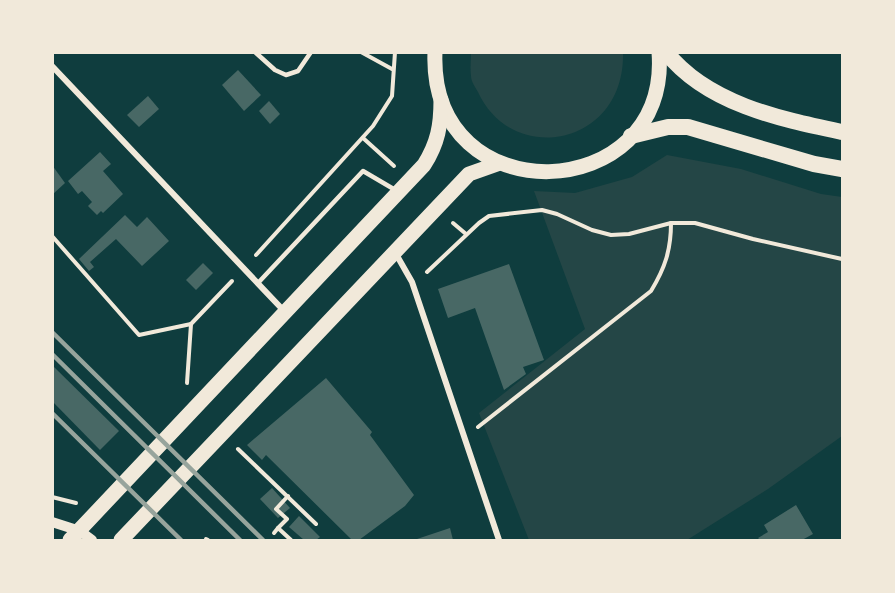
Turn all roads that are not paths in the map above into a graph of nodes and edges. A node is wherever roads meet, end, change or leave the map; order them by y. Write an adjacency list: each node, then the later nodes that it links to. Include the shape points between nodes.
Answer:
1 (255, 52): 2 (lane, via 286,75 298,71)
2 (311, 52)
3 (659, 52): 9 (main road, via 655,92)
4 (666, 52): 8 (highway, via 678,68 714,93 751,108)
5 (433, 59): 7 (main road)
6 (52, 66): 14 (street)
7 (441, 100): 10 (main road, via 464,138); 12 (main road, via 441,128 435,148)
8 (843, 132)
9 (631, 136): 10 (main road, via 599,161 560,173 530,172); 11 (highway, via 654,129 688,127)
10 (500, 163): 13 (main road, via 469,174)
11 (843, 170)
12 (399, 192): 14 (lane, via 363,171); 15 (main road)
13 (394, 252): 19 (main road); 20 (street, via 412,282)
14 (258, 283): 15 (street)
15 (286, 313): 17 (main road)
16 (52, 522): 17 (street)
17 (75, 536): 18 (street)
18 (92, 540)
19 (121, 540)
20 (499, 540)

